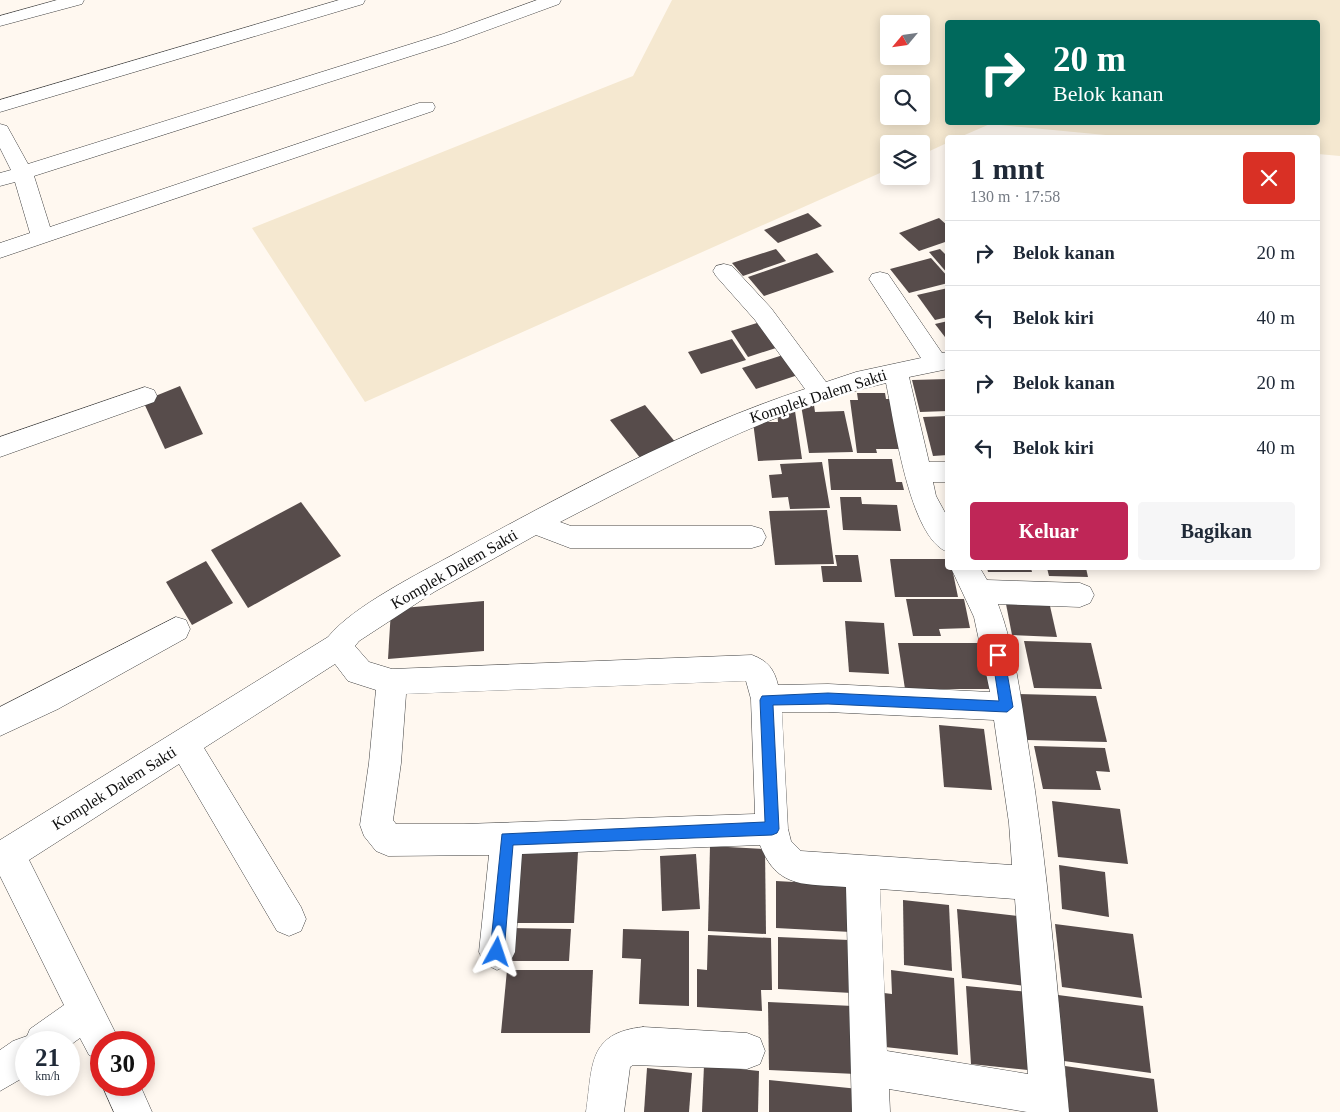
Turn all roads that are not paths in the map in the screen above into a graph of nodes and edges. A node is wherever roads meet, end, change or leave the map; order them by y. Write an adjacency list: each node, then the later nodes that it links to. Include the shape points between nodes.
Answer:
1 (76, 0): 4 (street)
2 (356, 0): 5 (street)
3 (553, 0): 8 (street, via 449,38)
4 (0, 21)
5 (0, 106)
6 (426, 107): 10 (street)
7 (0, 130): 8 (street)
8 (23, 173): 9 (street); 10 (street)
9 (0, 180)
10 (42, 237): 11 (street)
11 (0, 251)
12 (724, 271): 16 (street, via 762,314)
13 (880, 279): 14 (street)
14 (942, 361): 15 (street, Komplek Dalem Sakti)
15 (896, 371): 16 (street, Komplek Dalem Sakti); 19 (street)
16 (821, 393): 21 (street, Komplek Dalem Sakti, via 720,430)
17 (146, 396): 18 (street)
18 (0, 447)
19 (918, 472): 20 (street); 22 (street, via 930,513)
20 (945, 472)
21 (535, 522): 23 (street, via 570,537); 27 (street, Komplek Dalem Sakti, via 424,584 349,632)
22 (945, 536)
23 (752, 537)
24 (972, 580): 25 (street); 30 (street, via 996,638)
25 (1080, 595)
26 (176, 629): 31 (street)
27 (338, 646): 28 (street, via 359,672); 32 (street, Komplek Dalem Sakti)
28 (392, 682): 29 (street, via 752,668 761,676); 34 (street, via 376,825 388,840)
29 (766, 700): 30 (street, via 828,698); 33 (street)
30 (1007, 707): 37 (street, via 1025,823)
31 (0, 722)
32 (185, 744): 35 (street, Komplek Dalem Sakti); 38 (street)
33 (772, 829): 34 (street); 36 (street, via 777,850 785,861 797,867)
34 (507, 839): 39 (street)
35 (4, 856): 40 (street)
36 (862, 872): 37 (street); 44 (street)
37 (1030, 883): 47 (street)
38 (289, 919)
39 (497, 952)
40 (94, 1027): 41 (street)
41 (80, 1031)
42 (747, 1051): 49 (street, via 643,1045 626,1047 613,1058)
43 (15, 1062): 45 (street)
44 (870, 1067): 47 (street); 50 (street)
45 (0, 1072)
46 (126, 1096): 48 (street)
47 (1050, 1104)
48 (133, 1112)
49 (605, 1112)
50 (872, 1112)

